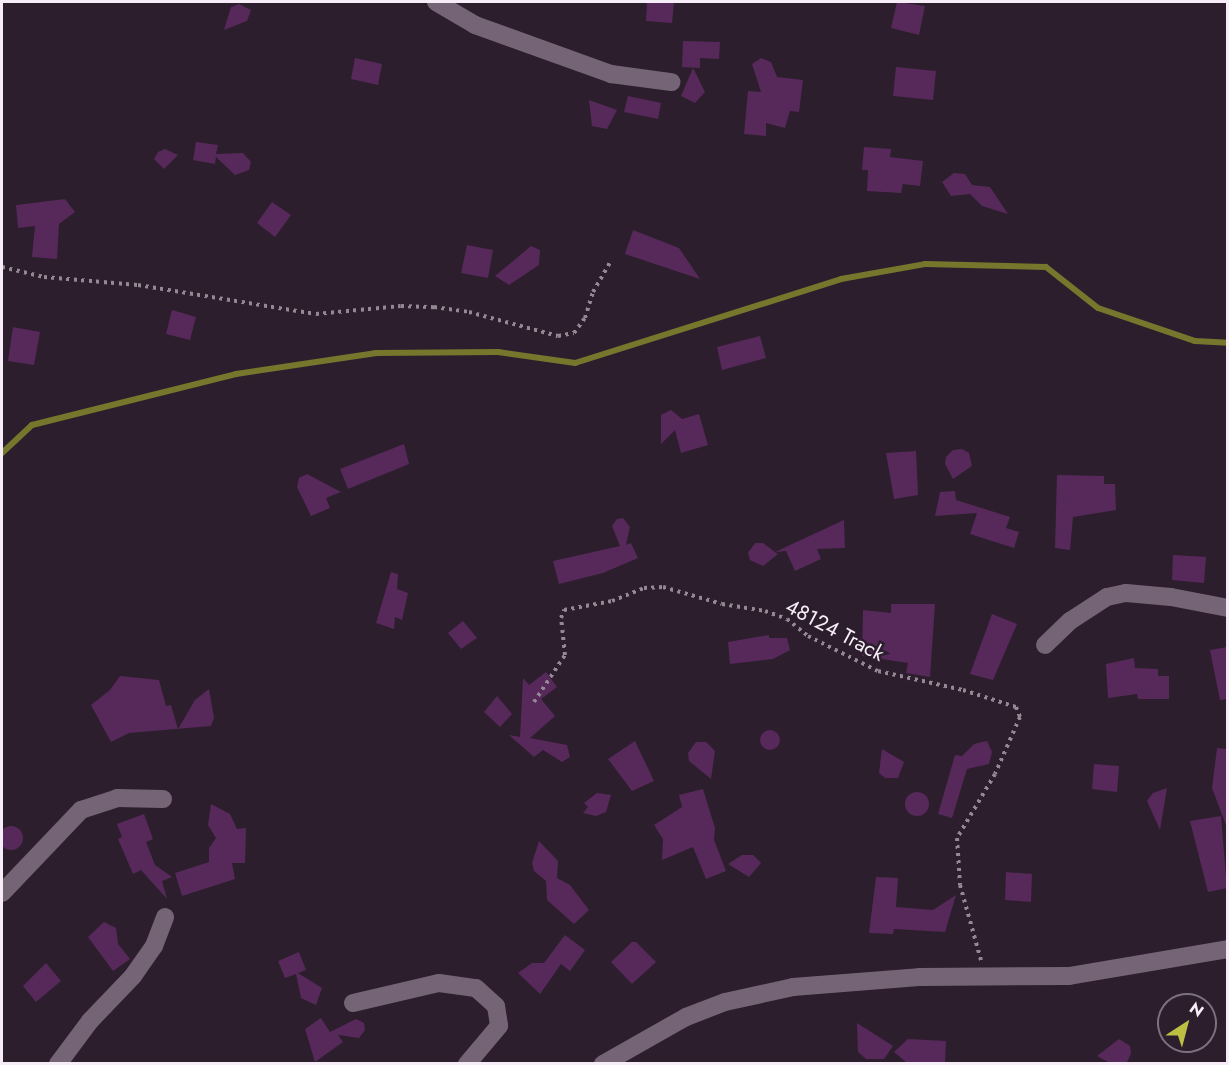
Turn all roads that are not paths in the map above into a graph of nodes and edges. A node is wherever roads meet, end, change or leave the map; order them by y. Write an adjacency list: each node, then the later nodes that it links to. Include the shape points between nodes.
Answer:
1 (436, 2): 2 (street, via 475,25 611,74)
2 (671, 82)
3 (1227, 608): 4 (street, via 1126,593 1107,597 1070,621)
4 (1045, 645)
5 (164, 799): 6 (street, via 117,798 81,810)
6 (2, 893)
7 (165, 917): 10 (street, via 154,946 139,968)
8 (1227, 949): 12 (street, via 1069,976 985,975 793,987 725,1002 650,1034)
9 (353, 1003): 11 (street, via 440,983 476,988 496,1006 499,1026)
10 (58, 1064)
11 (467, 1064)
12 (603, 1064)

